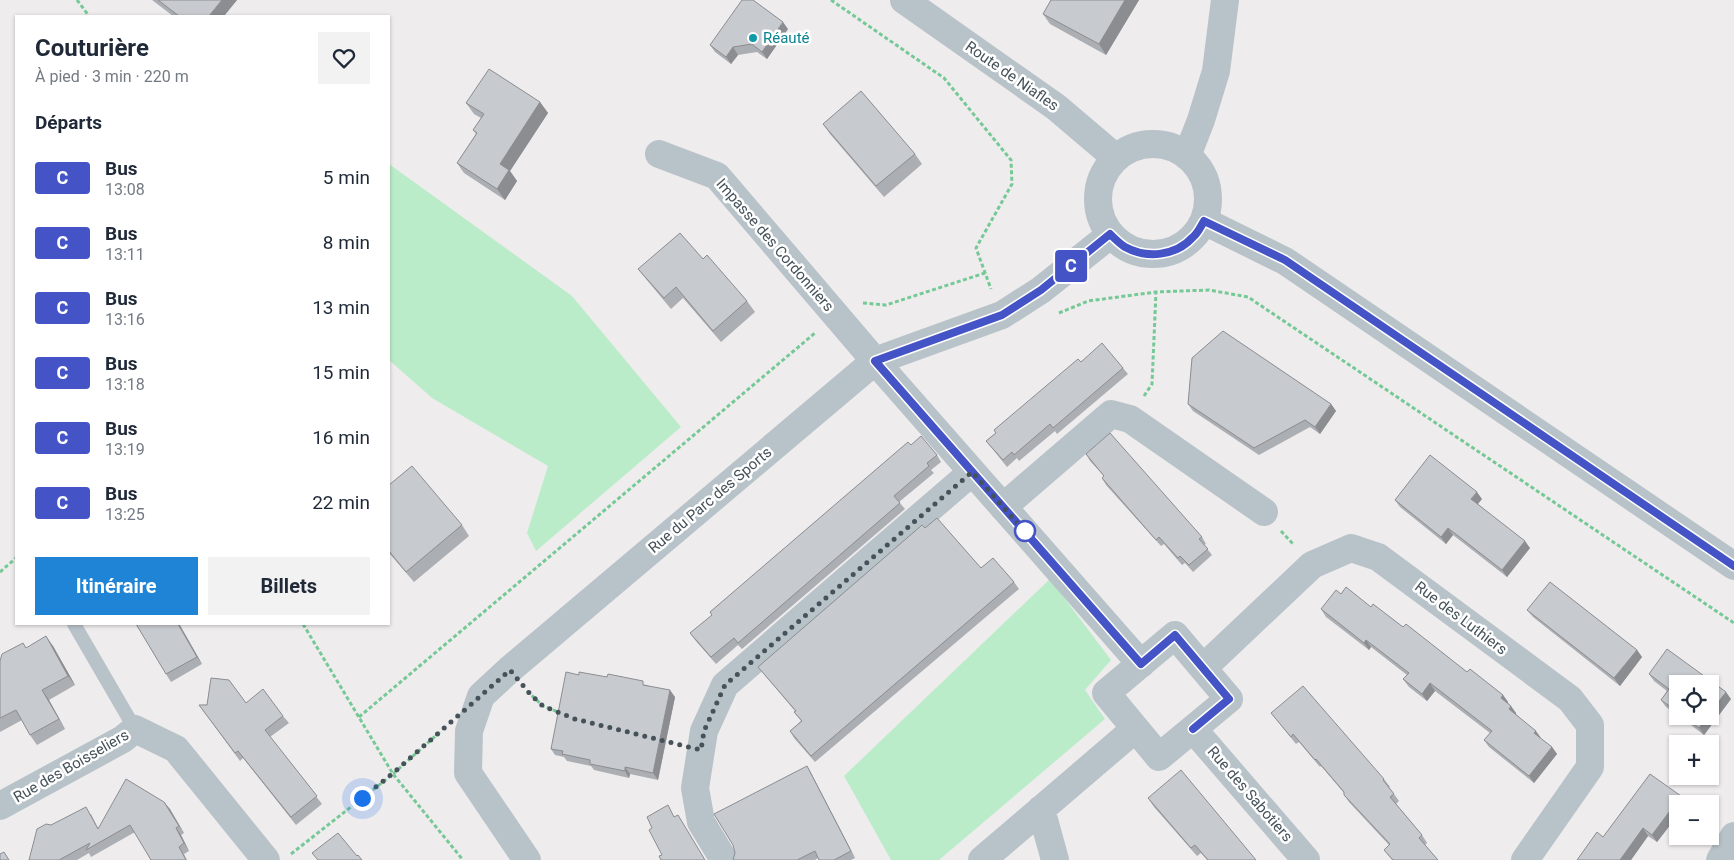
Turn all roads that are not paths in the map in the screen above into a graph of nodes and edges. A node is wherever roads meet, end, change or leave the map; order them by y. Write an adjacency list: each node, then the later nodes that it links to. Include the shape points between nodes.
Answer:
1 (904, 0): 5 (street, Route de Niafles, via 1056,107)
2 (1225, 0): 4 (street, via 1216,71)
3 (659, 154): 8 (street, Impasse des Cordonniers, via 717,176)
4 (1187, 156): 5 (street, via 1159,144 1143,145); 6 (street, via 1199,169 1207,186 1208,204)
5 (1116, 158): 7 (street, via 1099,187 1098,204)
6 (1204, 221): 7 (street, via 1194,237 1179,248 1161,254 1142,254 1125,247); 12 (street, via 1285,260)
7 (1110, 234): 8 (street, Rue du Parc des Sports, via 1041,290 1002,315)
8 (875, 361): 9 (street); 23 (street, Rue du Parc des Sports, via 481,696 469,731 468,773)
9 (972, 472): 10 (street); 24 (street, via 725,685 704,731 695,788 701,822)
10 (1003, 507): 11 (street, via 1111,414 1130,419); 14 (street)
11 (1264, 512)
12 (1734, 566)
13 (75, 625): 16 (lane)
14 (1141, 664): 15 (street, via 1175,635); 17 (street, via 1106,693)
15 (1203, 668): 18 (street, via 1229,699); 28 (street, Rue des Luthiers, via 1312,565 1351,548 1378,557 1570,699 1590,725 1590,767)
16 (135, 728): 19 (street, Rue des Boisseliers, via 123,739); 22 (street, Rue des Boisseliers, via 176,749)
17 (1136, 729): 18 (street, via 1159,757); 20 (street)
18 (1193, 729): 27 (street, Rue des Sabotiers)
19 (0, 806)
20 (1041, 809): 25 (street); 26 (street)
21 (1734, 836): 29 (street)
22 (266, 860)
23 (527, 860)
24 (724, 860)
25 (982, 860)
26 (1055, 860)
27 (1306, 860)
28 (1525, 860)
29 (1720, 860)

